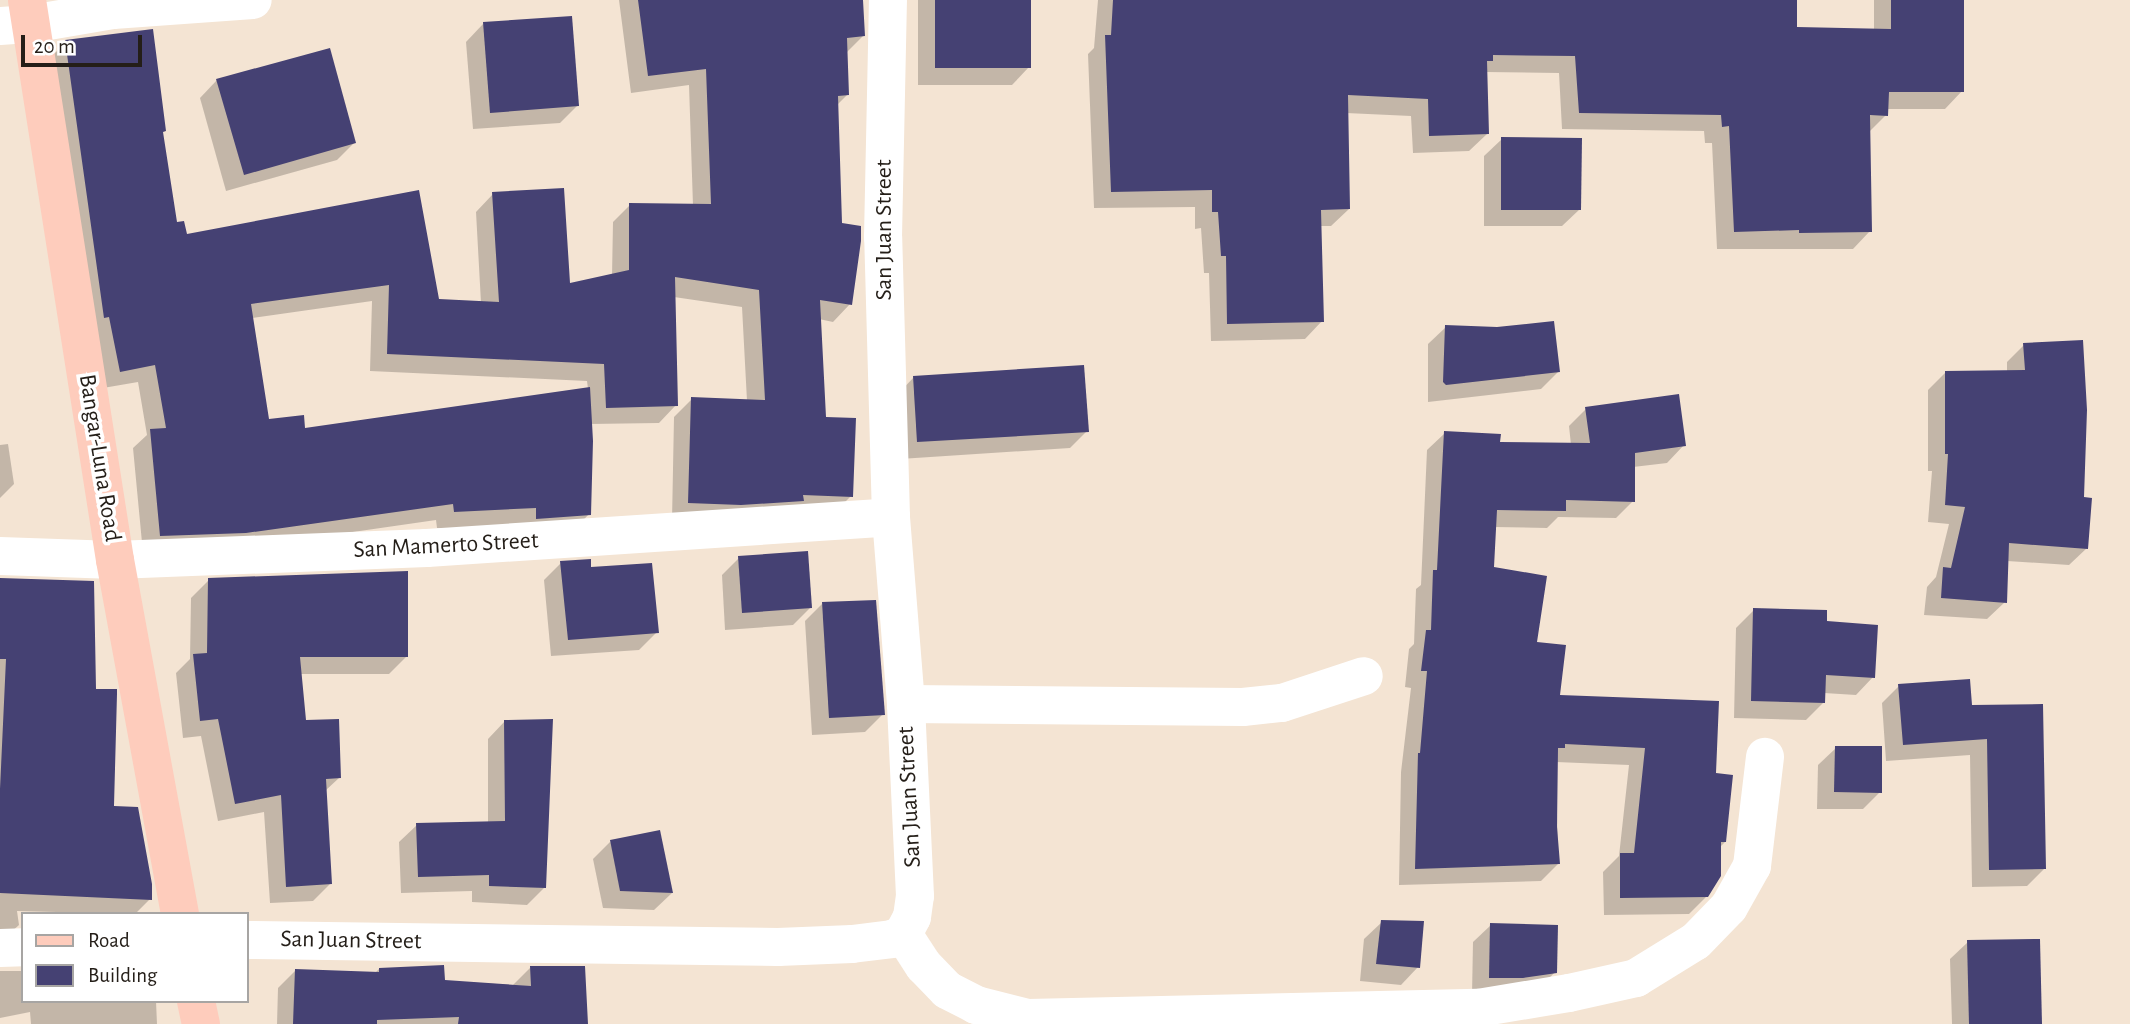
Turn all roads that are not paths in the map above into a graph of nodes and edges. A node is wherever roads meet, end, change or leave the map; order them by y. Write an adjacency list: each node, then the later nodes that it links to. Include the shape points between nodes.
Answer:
1 (253, 0): 3 (street)
2 (888, 0): 4 (street, San Juan Street, via 883,237)
3 (19, 17): 6 (main road, Bangar-Luna Road)
4 (891, 517): 6 (street, San Mamerto Street, via 426,548); 8 (street, San Juan Street)
5 (0, 556): 6 (street, San Mamerto Street)
6 (115, 560): 10 (main road, Bangar-Luna Road)
7 (1364, 676): 8 (street, via 1282,703 1244,707)
8 (906, 704): 11 (street, San Juan Street, via 915,896)
9 (1765, 757): 11 (street, via 1752,866 1729,907 1696,941 1636,978 1569,993 1478,1008 1028,1018 976,1005 947,990)
10 (180, 912)
11 (903, 934): 12 (street, San Juan Street, via 852,944 779,947)
12 (248, 940)
13 (21, 947): 14 (street)
14 (0, 948)
15 (196, 1003): 16 (main road)
16 (201, 1024)

